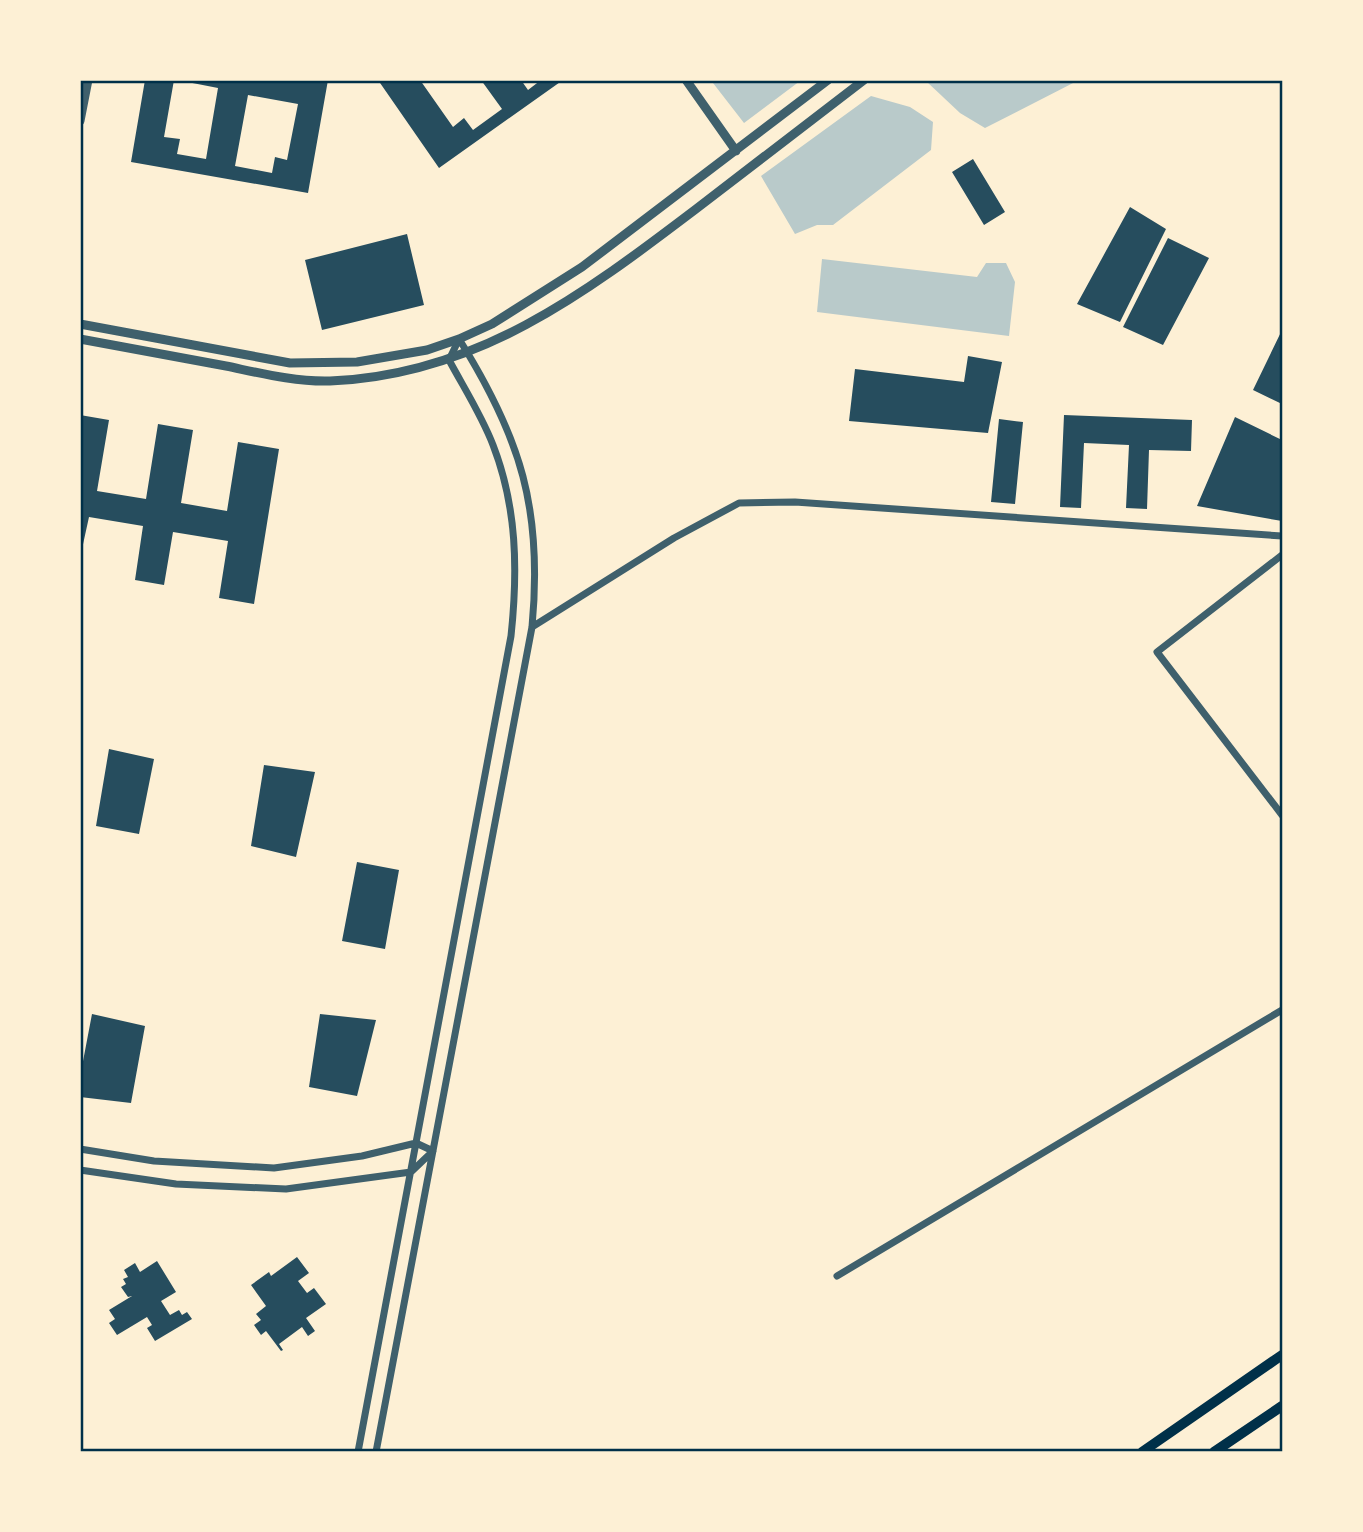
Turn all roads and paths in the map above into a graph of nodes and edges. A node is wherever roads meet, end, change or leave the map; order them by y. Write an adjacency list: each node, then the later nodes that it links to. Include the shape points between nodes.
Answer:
1 (88, 80): 5 (street)
2 (686, 80): 6 (street)
3 (828, 80): 6 (street)
4 (864, 80): 9 (street, via 614,270)
5 (80, 121)
6 (736, 151): 7 (street, via 582,267)
7 (508, 314): 9 (street); 11 (street)
8 (80, 324): 11 (street, via 290,363 390,358)
9 (517, 331): 12 (street)
10 (80, 339): 13 (street, via 310,380 355,379)
11 (459, 339): 12 (street); 13 (street)
12 (468, 353): 13 (street); 16 (street, via 511,435 524,477 536,555)
13 (449, 360): 19 (street, via 502,471 511,504 516,587 512,636)
14 (1283, 536): 16 (street, via 795,502 739,503)
15 (1283, 555): 17 (street, via 1157,652)
16 (532, 627): 21 (street)
17 (1283, 815)
18 (1283, 1010): 24 (street)
19 (416, 1143): 20 (street, via 274,1168 154,1161); 21 (street); 23 (street)
20 (80, 1149)
21 (433, 1151): 23 (street); 28 (street)
22 (80, 1170): 23 (street, via 176,1184 286,1189)
23 (411, 1172): 27 (street)
24 (837, 1276)
25 (1283, 1355): 29 (main road)
26 (1283, 1406): 30 (main road)
27 (358, 1451)
28 (376, 1451)
29 (1142, 1451)
30 (1214, 1451)

